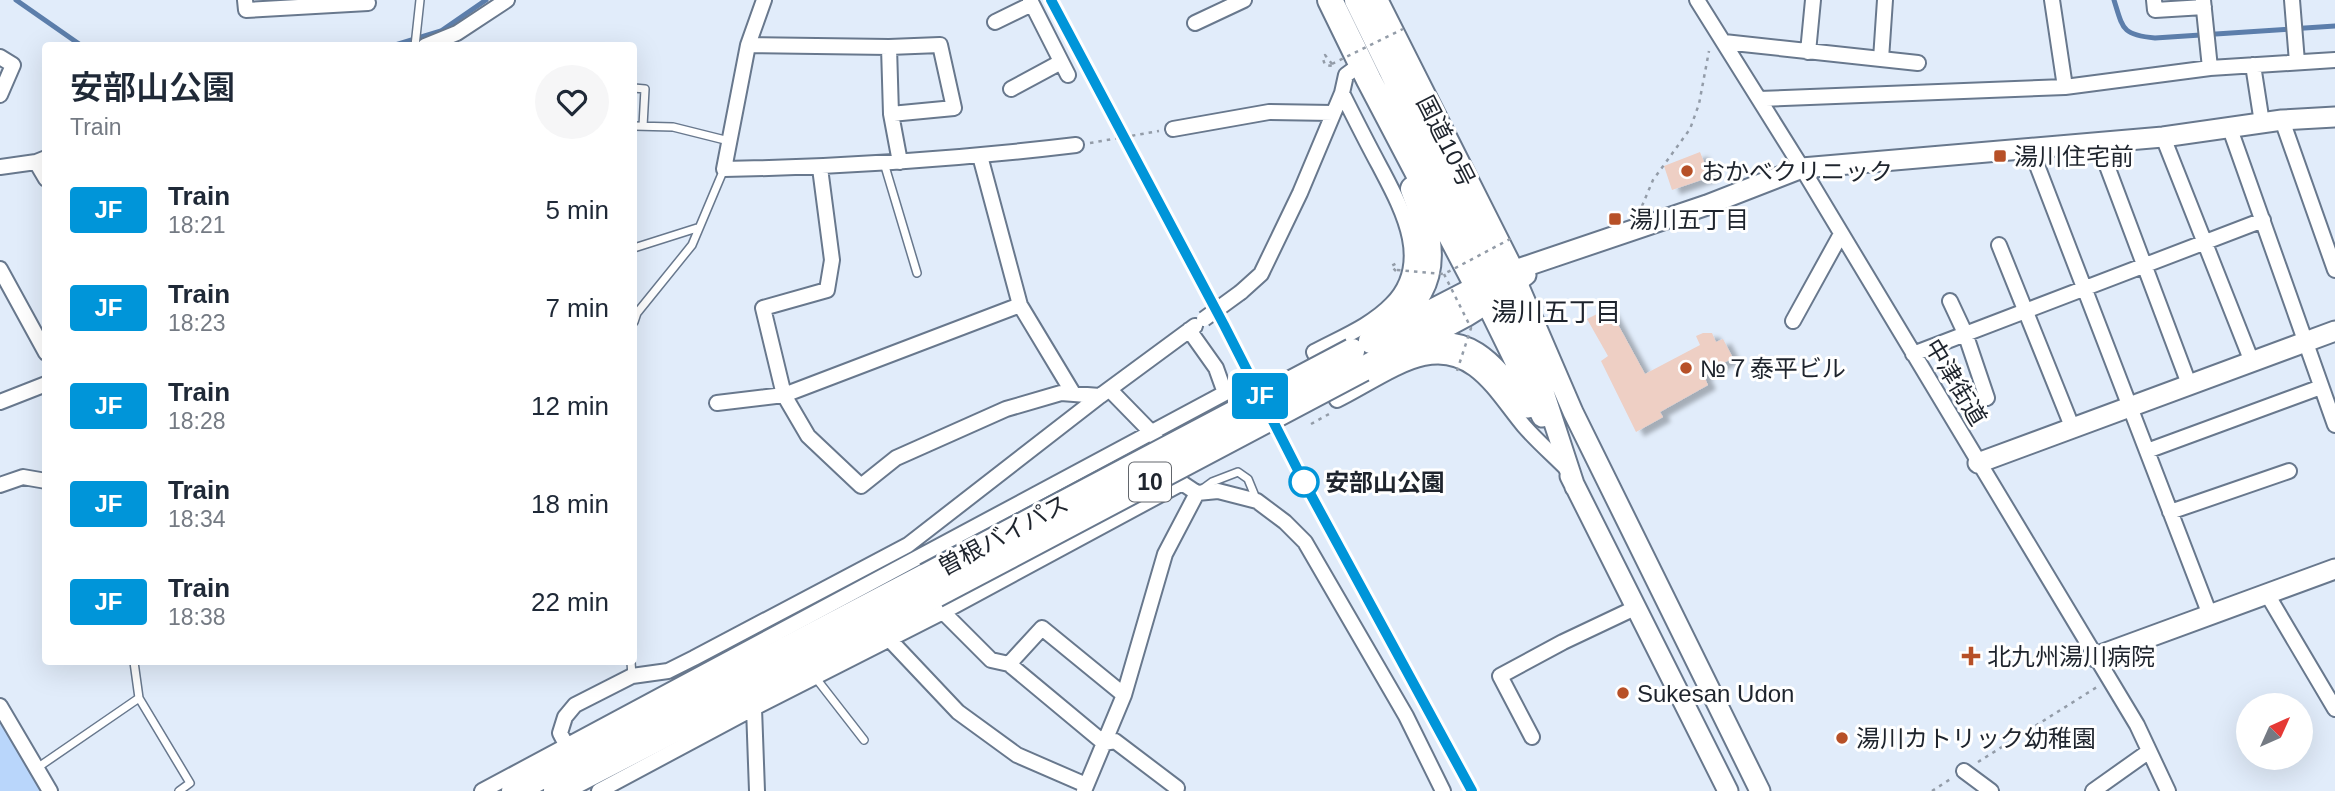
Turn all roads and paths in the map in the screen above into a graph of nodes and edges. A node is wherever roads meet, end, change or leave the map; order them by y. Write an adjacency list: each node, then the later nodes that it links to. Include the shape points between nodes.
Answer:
1 (244, 0): 16 (street, via 246,10)
2 (420, 0): 22 (lane)
3 (508, 0): 23 (street)
4 (764, 0): 25 (street)
5 (1244, 0): 19 (street)
6 (1330, 0): 36 (highway)
7 (1357, 0): 79 (highway, 国道10号)
8 (1375, 0): 79 (highway, 国道10号)
9 (1697, 0): 20 (street, 中津街道)
10 (1813, 0): 27 (street)
11 (1885, 0): 29 (street)
12 (2052, 0): 37 (street)
13 (2154, 0): 17 (street, via 2155,10)
14 (2292, 0): 31 (street)
15 (1031, 2): 18 (street); 39 (street, via 1065,68)
16 (368, 3)
17 (2204, 4): 35 (street)
18 (995, 23)
19 (1195, 23)
20 (1714, 28): 24 (street, 中津街道); 67 (path, via 1690,130 1653,180)
21 (1403, 29): 33 (path, bridge)
22 (415, 42)
23 (435, 42)
24 (1724, 42): 27 (street); 42 (street, 中津街道)
25 (748, 45): 26 (street); 53 (street)
26 (889, 47): 44 (street); 44 (street, via 940,44 954,107)
27 (1808, 52): 29 (street)
28 (0, 57): 41 (street, via 13,65)
29 (1881, 59): 32 (street)
30 (2335, 60): 31 (street)
31 (2297, 62): 34 (street)
32 (1918, 63)
33 (1334, 65)
34 (2253, 65): 35 (street); 47 (street)
35 (2210, 68): 37 (street)
36 (1365, 72): 40 (street, via 1346,75); 79 (highway); 92 (highway, via 1422,213 1430,258 1427,275 1408,312)
37 (2066, 87): 42 (street)
38 (637, 88): 49 (lane, via 645,89)
39 (1010, 89)
40 (1342, 93): 43 (street); 113 (street, via 1400,206 1412,251 1407,281 1394,303 1370,322 1314,352 1337,400 1422,358 1450,357 1484,376)
41 (0, 95)
42 (1759, 99): 63 (street, 中津街道)
43 (1333, 113): 51 (street, via 1269,112); 86 (street, bridge, via 1261,274)
44 (891, 114): 59 (street)
45 (2335, 117): 46 (street)
46 (2282, 120): 47 (street); 76 (street)
47 (2262, 123): 50 (street)
48 (637, 127): 49 (lane)
49 (643, 127): 53 (lane, via 673,127)
50 (2229, 127): 52 (street); 65 (street)
51 (1173, 129): 55 (path)
52 (2163, 137): 54 (street); 70 (street)
53 (729, 141): 64 (street)
54 (2098, 142): 56 (street); 73 (street)
55 (1076, 145): 57 (street)
56 (2030, 147): 63 (street); 80 (street)
57 (980, 156): 59 (street); 82 (street)
58 (41, 160): 61 (street)
59 (900, 162): 60 (street)
60 (884, 163): 62 (street); 77 (lane)
61 (0, 167)
62 (820, 168): 64 (street); 100 (street, via 832,260 827,290 762,308)
63 (1802, 168): 67 (street); 68 (street, 中津街道)
64 (724, 169): 66 (lane)
65 (2263, 220): 70 (street); 89 (street)
66 (697, 228): 72 (lane); 84 (lane, via 692,245)
67 (1632, 231): 79 (street, via 1547,261)
68 (1841, 234): 85 (street); 91 (street, 中津街道)
69 (1512, 238): 78 (path, bridge)
70 (2206, 242): 73 (street); 93 (street)
71 (1999, 245): 83 (street)
72 (637, 247)
73 (2144, 265): 80 (street); 95 (street)
74 (0, 269): 90 (street)
75 (1397, 270): 78 (path, bridge)
76 (2335, 270)
77 (917, 273)
78 (1444, 274): 94 (path, bridge, via 1471,328)
79 (1499, 286): 92 (highway, 曽根バイパス / 10); 110 (street); 118 (street, via 1539,377); 156 (street, via 1573,412)
80 (2084, 288): 83 (street); 104 (street)
81 (1950, 301): 88 (street)
82 (1020, 305): 98 (street); 100 (street)
83 (2025, 310): 88 (street); 108 (street)
84 (637, 313)
85 (1793, 321)
86 (1189, 330): 99 (street); 109 (street, via 1216,368 1225,393)
87 (2335, 331): 89 (street)
88 (1965, 333): 91 (street); 101 (street)
89 (2306, 343): 93 (street); 97 (street)
90 (42, 346)
91 (1913, 354): 112 (street, 中津街道)
92 (1368, 355): 110 (street, via 1432,343 1471,348 1493,364); 123 (highway, 曽根バイパス / 10, bridge)
93 (2252, 362): 95 (street)
94 (1456, 373)
95 (2189, 384): 104 (street)
96 (42, 386): 102 (street)
97 (2321, 387): 107 (street); 111 (street)
98 (1073, 393): 99 (street); 100 (street, via 1006,409 896,458 861,486 808,436)
99 (1105, 393): 109 (street); 131 (street, via 908,545 686,663 668,671)
100 (784, 395): 103 (street)
101 (1987, 398)
102 (0, 402)
103 (717, 403)
104 (2130, 409): 108 (street); 111 (street)
105 (1334, 411): 106 (path)
106 (1311, 424)
107 (2335, 425)
108 (2073, 429): 112 (street)
109 (1152, 433): 116 (street); 145 (street)
110 (1552, 439): 113 (street)
111 (2147, 451): 121 (street)
112 (1978, 463): 128 (street, 中津街道)
113 (1566, 468): 118 (street)
114 (2288, 471): 121 (street)
115 (42, 480): 117 (street, via 23,477)
116 (1182, 483): 119 (street); 123 (street)
117 (0, 485)
118 (1575, 487): 125 (street)
119 (1198, 492): 120 (street, via 1219,491); 120 (lane, via 1238,472 1248,479); 134 (street, via 1164,554)
120 (1257, 501): 154 (street, via 1305,542 1406,716)
121 (2170, 512): 126 (street)
122 (2335, 569): 124 (street)
123 (935, 594): 127 (street); 129 (street, via 991,660); 145 (highway, 曽根バイパス / 10)
124 (2267, 594): 126 (street); 138 (street)
125 (1637, 607): 139 (street, via 1500,676); 155 (street)
126 (2210, 615): 128 (street)
127 (889, 639): 132 (street); 146 (street, via 958,712 1017,755)
128 (2095, 657): 133 (street, 中津街道)
129 (1009, 664): 134 (street, via 1042,628); 141 (street)
130 (134, 665): 135 (lane)
131 (631, 669): 145 (street, via 565,717 560,733)
132 (815, 676): 137 (street); 140 (lane)
133 (2108, 679): 142 (street, 中津街道); 144 (path)
134 (1124, 695): 141 (street)
135 (139, 698): 143 (lane); 149 (lane, via 190,783)
136 (0, 706): 143 (street)
137 (754, 708): 145 (street); 153 (street)
138 (2335, 709)
139 (1532, 737)
140 (864, 740)
141 (1104, 743): 146 (street); 147 (street, via 1115,741)
142 (2148, 752): 159 (street); 160 (street, 中津街道)
143 (36, 768): 148 (street)
144 (1964, 771): 157 (path); 158 (street)
145 (582, 773): 150 (street); 151 (highway, 曽根バイパス / 10); 152 (highway, 曽根バイパス / 10)
146 (1085, 788)
147 (1177, 788)
148 (50, 791)
149 (179, 791)
150 (482, 791)
151 (514, 791)
152 (556, 791)
153 (757, 791)
154 (1443, 791)
155 (1728, 791)
156 (1760, 791)
157 (1932, 791)
158 (1991, 791)
159 (2092, 791)
160 (2168, 791)

